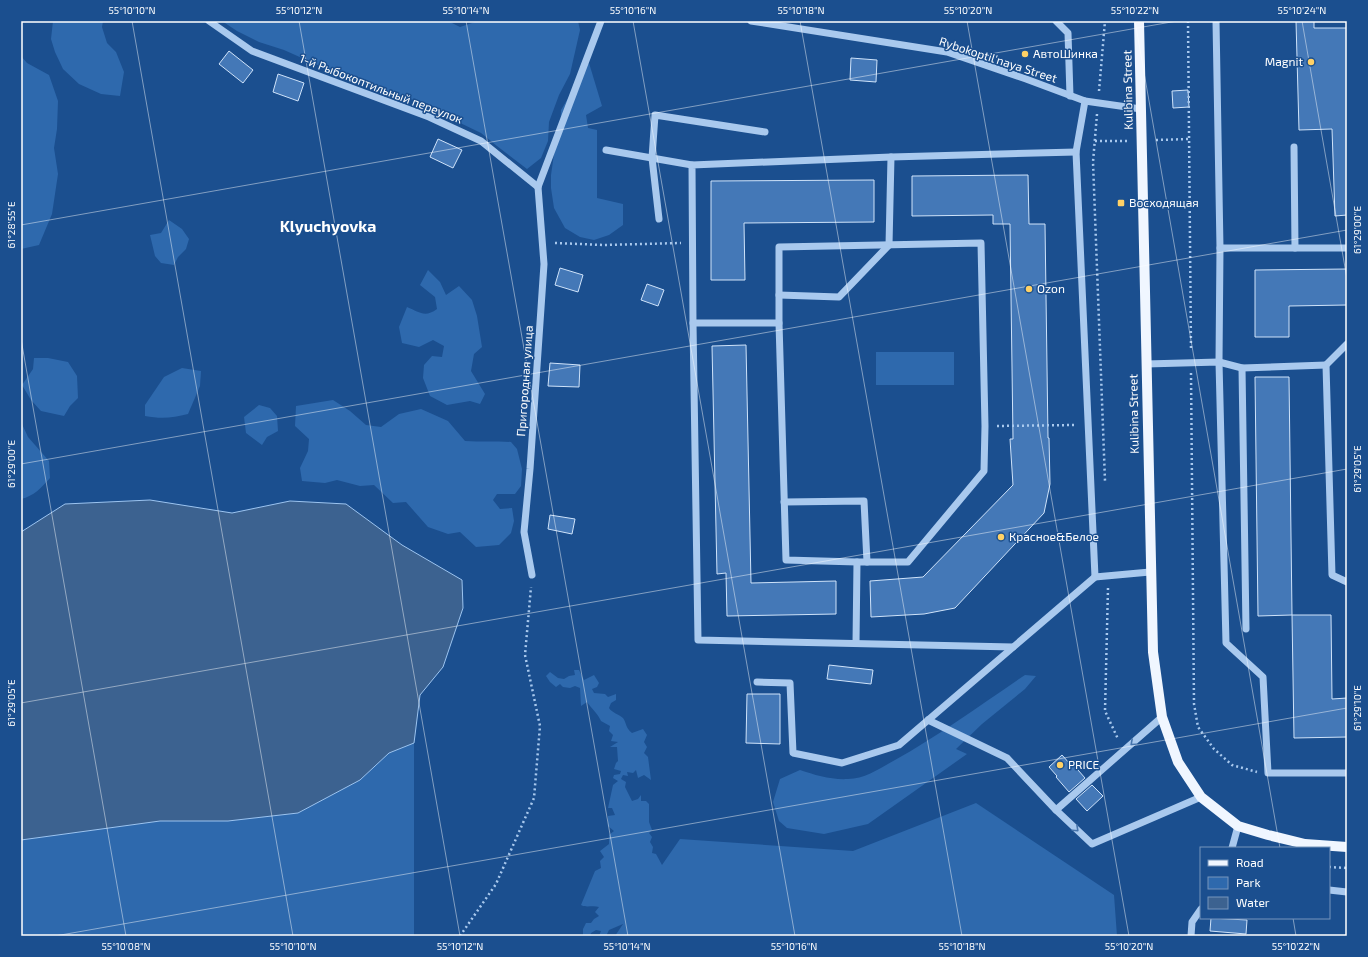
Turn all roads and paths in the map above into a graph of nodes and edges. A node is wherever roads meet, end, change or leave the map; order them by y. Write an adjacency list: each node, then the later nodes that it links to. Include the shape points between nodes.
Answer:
1 (209, 21): 20 (street, 1-й Рыбокоптильный переулок, via 252,51 430,117 482,141)
2 (601, 21): 20 (street)
3 (751, 21): 9 (street, Rybokoptil'naya Street, via 947,52)
4 (1056, 21): 9 (street, via 1068,33)
5 (1105, 21): 11 (path)
6 (1139, 21): 12 (main road, Kulibina Street)
7 (1188, 21): 33 (path)
8 (1216, 21): 25 (street)
9 (1070, 96): 10 (street, Rybokoptil'naya Street)
10 (1085, 101): 11 (street, Rybokoptil'naya Street); 16 (street)
11 (1098, 103): 12 (street, Rybokoptil'naya Street); 39 (path, via 1093,162)
12 (1141, 109): 34 (main road, Kulibina Street)
13 (765, 132): 18 (street, via 655,115)
14 (1294, 147): 26 (street)
15 (606, 150): 18 (street)
16 (1076, 152): 17 (street); 37 (street)
17 (891, 157): 19 (street); 24 (street)
18 (652, 158): 19 (street); 21 (street)
19 (692, 165): 23 (street)
20 (538, 187): 22 (street, Пригородная улица)
21 (659, 219)
22 (542, 242): 23 (path, via 604,245); 44 (street, Пригородная улица, via 544,264 524,532)
23 (692, 243): 30 (street)
24 (889, 245): 28 (street, via 839,297); 28 (street, via 779,247); 38 (street, via 981,243)
25 (1220, 248): 26 (street); 32 (street)
26 (1295, 248): 27 (street)
27 (1347, 248)
28 (779, 295): 29 (street)
29 (779, 322): 30 (street); 40 (street)
30 (693, 323): 49 (street, via 698,640)
31 (1347, 344): 35 (street)
32 (1219, 362): 33 (street); 36 (street); 55 (street, via 1226,643 1264,677)
33 (1191, 363): 34 (street); 55 (path, via 1195,712 1198,727 1214,749 1232,766)
34 (1146, 364): 43 (main road, Kulibina Street)
35 (1326, 365): 36 (street); 47 (street, via 1332,575)
36 (1242, 368): 48 (street)
37 (1088, 424): 38 (path); 46 (street)
38 (985, 426): 42 (street, via 984,471 908,562)
39 (1105, 488)
40 (784, 502): 41 (street, via 786,560); 42 (street, via 864,501)
41 (857, 562): 42 (street); 49 (street)
42 (867, 562)
43 (1150, 572): 45 (street); 52 (main road, Kulibina Street, via 1153,652)
44 (532, 575): 67 (path, via 525,655 540,726 534,798 496,884)
45 (1108, 576): 46 (street); 54 (path, via 1105,711)
46 (1095, 577): 50 (street)
47 (1347, 582)
48 (1246, 629)
49 (856, 643): 50 (street)
50 (1013, 647): 53 (street)
51 (757, 682): 53 (street, via 790,683 793,752 842,763 900,745)
52 (1162, 717): 54 (street, one-way to 54); 57 (main road, Kulibina Street, via 1178,762)
53 (928, 720): 58 (street, via 1007,758)
54 (1124, 751): 58 (street)
55 (1268, 773): 56 (street)
56 (1347, 773)
57 (1201, 797): 58 (street, one-way to 57, via 1092,844); 59 (main road, Kulibina Street)
58 (1056, 810)
59 (1238, 826): 60 (street); 61 (main road, via 1305,844)
60 (1232, 847)
61 (1347, 848)
62 (1330, 867): 63 (path)
63 (1347, 868)
64 (1330, 890): 65 (street)
65 (1347, 892)
66 (1200, 910): 68 (street, via 1192,922)
67 (460, 936)
68 (1191, 936)

